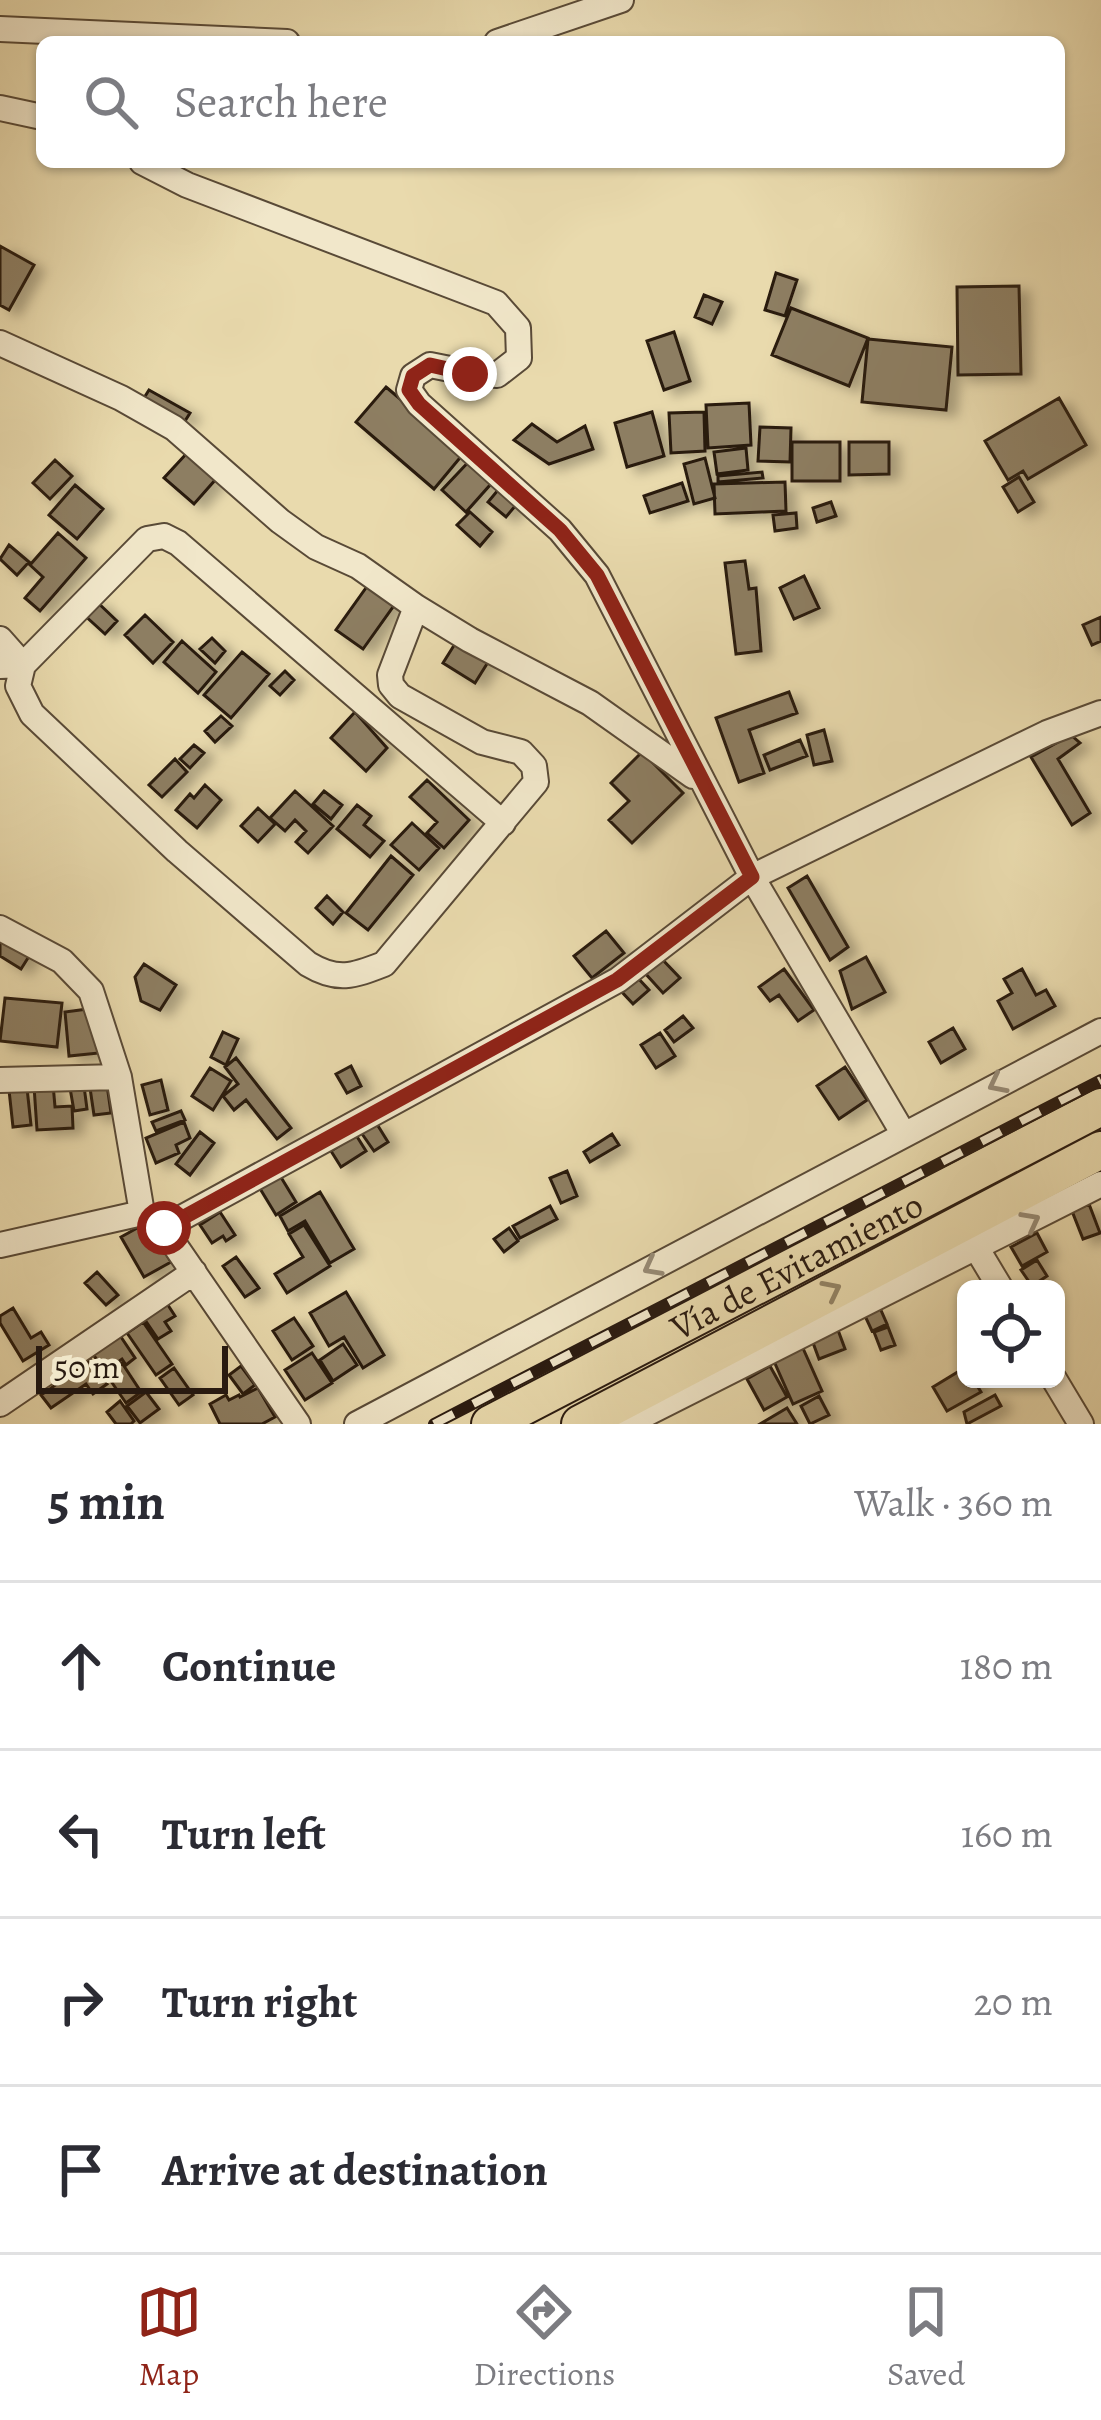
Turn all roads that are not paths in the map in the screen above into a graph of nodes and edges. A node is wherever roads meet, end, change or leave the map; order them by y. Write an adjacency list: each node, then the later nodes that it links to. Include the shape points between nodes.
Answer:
1 (621, 0): 4 (street)
2 (0, 28): 3 (street)
3 (164, 36)
4 (515, 36)
5 (0, 107): 6 (street)
6 (36, 116)
7 (154, 168): 13 (street, via 496,303 518,328 519,358 497,375 430,365 409,390 560,530 597,575)
8 (0, 344): 9 (street, via 174,428 316,547)
9 (416, 607): 13 (street, via 590,703); 14 (street, via 391,686 534,766 536,782)
10 (0, 639): 11 (street)
11 (12, 666): 14 (street, via 147,539 164,536); 14 (street, via 32,714 177,851 329,976 385,964)
12 (1101, 713): 15 (street)
13 (700, 781): 15 (street)
14 (503, 823)
15 (752, 877): 21 (street); 25 (street, via 617,980)
16 (0, 928): 18 (street, via 62,961 91,991)
17 (1101, 1030): 21 (street, one-way to 21)
18 (119, 1077): 19 (street); 24 (street)
19 (0, 1080)
20 (1101, 1108): 34 (highway, Vía de Evitamiento)
21 (903, 1133): 33 (street, one-way to 33)
22 (1101, 1150): 35 (highway, Vía de Evitamiento, one-way to 22)
23 (1101, 1184): 27 (street, one-way to 23)
24 (142, 1213): 25 (street); 26 (street)
25 (164, 1228): 28 (street)
26 (0, 1245)
27 (977, 1249): 29 (street); 36 (street)
28 (194, 1272): 31 (street); 32 (street)
29 (996, 1280)
30 (1059, 1388): 37 (street)
31 (0, 1404)
32 (298, 1424)
33 (357, 1424)
34 (490, 1424)
35 (580, 1424)
36 (626, 1424)
37 (1081, 1424)

